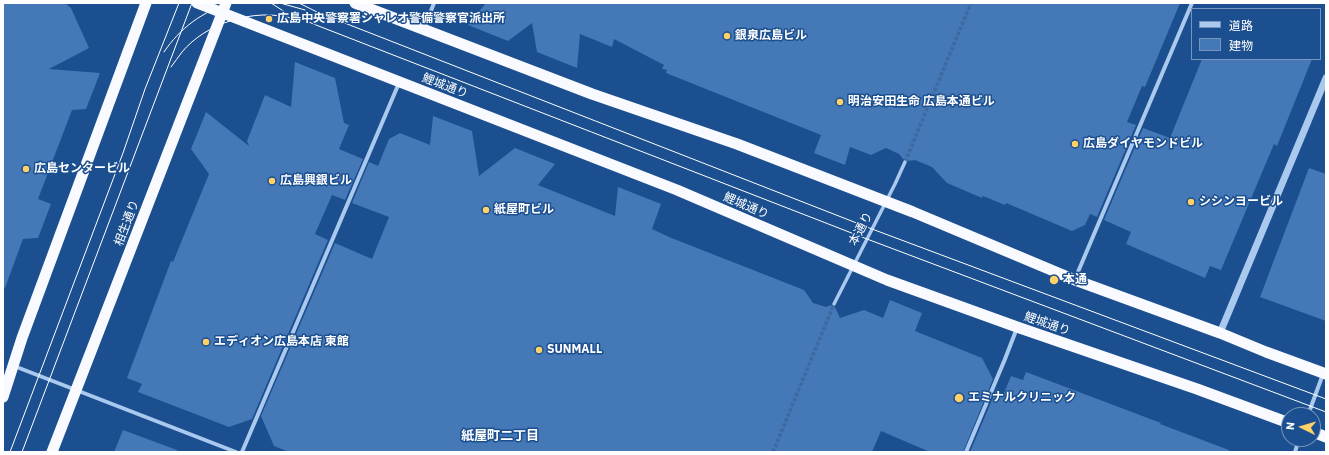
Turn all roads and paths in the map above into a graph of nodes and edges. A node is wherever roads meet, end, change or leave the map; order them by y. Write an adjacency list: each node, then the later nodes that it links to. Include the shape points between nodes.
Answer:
1 (146, 3): 17 (highway)
2 (197, 3): 6 (highway, 鯉城通り)
3 (354, 3): 7 (highway)
4 (434, 3): 7 (street)
5 (1192, 3): 13 (street)
6 (224, 8): 9 (highway, 鯉城通り); 19 (highway, 相生通り)
7 (424, 29): 11 (highway, via 592,94 737,144)
8 (1326, 78): 16 (street)
9 (399, 82): 12 (highway, 鯉城通り, via 677,190); 25 (street)
10 (905, 162): 11 (street, 本通り)
11 (886, 202): 12 (street, 本通り); 13 (highway)
12 (853, 265): 14 (street, 本通り); 15 (highway, 鯉城通り, via 887,280)
13 (1075, 280): 16 (highway)
14 (834, 304)
15 (1017, 327): 22 (highway, 鯉城通り); 26 (street)
16 (1220, 333): 18 (highway)
17 (13, 366): 19 (street); 20 (highway)
18 (1325, 374): 21 (street)
19 (77, 390): 23 (highway, 相生通り); 24 (street)
20 (3, 397)
21 (1311, 407)
22 (1281, 420)
23 (52, 452)
24 (236, 452)
25 (242, 452)
26 (966, 452)

